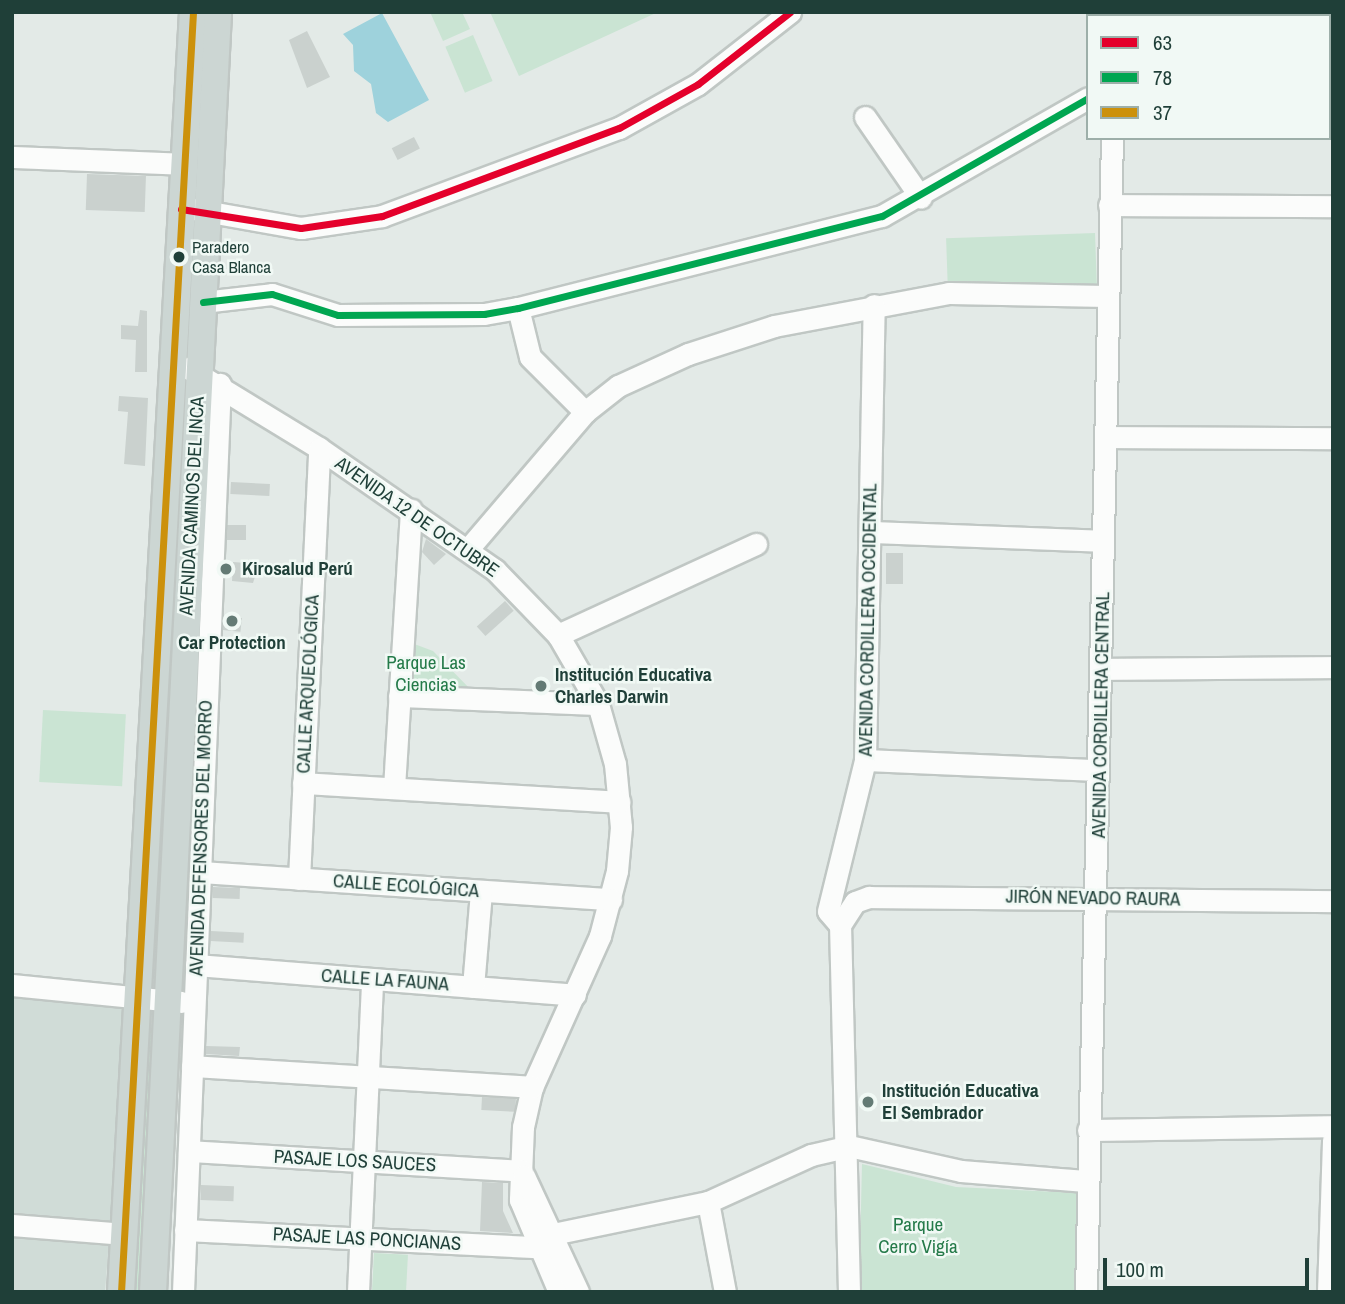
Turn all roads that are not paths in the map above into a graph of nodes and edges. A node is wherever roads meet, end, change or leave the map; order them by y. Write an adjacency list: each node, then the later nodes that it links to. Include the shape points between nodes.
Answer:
1 (193, 12): 8 (main road, AVENIDA CAMINOS DEL INCA)
2 (218, 12): 13 (main road, AVENIDA CAMINOS DEL INCA)
3 (790, 12): 13 (street, via 698,84 620,128 466,188 329,227 273,225)
4 (1086, 99): 9 (street)
5 (865, 117): 9 (street)
6 (1112, 140): 10 (street, AVENIDA CORDILLERA CENTRAL)
7 (12, 156): 8 (street)
8 (183, 164): 12 (main road, AVENIDA CAMINOS DEL INCA)
9 (921, 198): 17 (street, via 835,231)
10 (1109, 205): 11 (street); 14 (street, AVENIDA CORDILLERA CENTRAL)
11 (1333, 206)
12 (181, 208): 13 (street); 18 (main road, AVENIDA CAMINOS DEL INCA)
13 (207, 209): 15 (main road, AVENIDA CAMINOS DEL INCA)
14 (1107, 296): 16 (street, via 949,293); 21 (street, AVENIDA CORDILLERA CENTRAL)
15 (202, 302): 17 (street, via 272,294 338,315 484,314); 19 (main road, AVENIDA CAMINOS DEL INCA)
16 (874, 305): 20 (street, via 774,326 688,354 618,386); 25 (street, AVENIDA CORDILLERA OCCIDENTAL)
17 (518, 307): 20 (street, via 530,357)
18 (172, 366): 19 (street, AVENIDA 12 DE OCTUBRE); 51 (main road, AVENIDA CAMINOS DEL INCA)
19 (209, 377): 23 (street, AVENIDA 12 DE OCTUBRE); 39 (street, AVENIDA DEFENSORES DEL MORRO); 52 (main road, AVENIDA CAMINOS DEL INCA)
20 (586, 412): 28 (street)
21 (1106, 437): 22 (street); 26 (street, AVENIDA CORDILLERA CENTRAL)
22 (1333, 438)
23 (319, 448): 24 (street, AVENIDA 12 DE OCTUBRE); 36 (street, CALLE ARQUEOLÓGICA)
24 (411, 510): 28 (street, AVENIDA 12 DE OCTUBRE); 32 (street)
25 (870, 532): 26 (street); 34 (street, AVENIDA CORDILLERA OCCIDENTAL)
26 (1103, 541): 31 (street, AVENIDA CORDILLERA CENTRAL)
27 (756, 544): 29 (street)
28 (468, 549): 29 (street, AVENIDA 12 DE OCTUBRE, via 518,590)
29 (558, 635): 33 (street, AVENIDA 12 DE OCTUBRE)
30 (1333, 667): 31 (street)
31 (1102, 669): 35 (street, AVENIDA CORDILLERA CENTRAL)
32 (399, 696): 33 (street); 37 (street)
33 (598, 704): 38 (street, AVENIDA 12 DE OCTUBRE)
34 (865, 760): 35 (street); 45 (street, AVENIDA CORDILLERA OCCIDENTAL, via 828,911)
35 (1098, 770): 42 (street, AVENIDA CORDILLERA CENTRAL)
36 (303, 783): 37 (street); 40 (street, CALLE ARQUEOLÓGICA)
37 (394, 788): 38 (street)
38 (619, 802): 43 (street, AVENIDA 12 DE OCTUBRE, via 620,846)
39 (200, 872): 40 (street, CALLE ECOLÓGICA); 46 (street, AVENIDA DEFENSORES DEL MORRO)
40 (299, 879): 41 (street, CALLE ECOLÓGICA)
41 (481, 891): 43 (street, CALLE ECOLÓGICA); 49 (street)
42 (1099, 897): 44 (street, JIRÓN NEVADO RAURA); 45 (street, JIRÓN NEVADO RAURA, via 869,897 855,902); 58 (street, AVENIDA CORDILLERA CENTRAL)
43 (611, 900): 50 (street, AVENIDA 12 DE OCTUBRE)
44 (1333, 901)
45 (840, 925): 60 (street, AVENIDA CORDILLERA OCCIDENTAL)
46 (196, 965): 47 (street, CALLE LA FAUNA); 53 (street, AVENIDA DEFENSORES DEL MORRO)
47 (372, 979): 49 (street, CALLE LA FAUNA); 55 (street)
48 (12, 985): 51 (street)
49 (474, 987): 50 (street, CALLE LA FAUNA)
50 (575, 995): 56 (street, AVENIDA 12 DE OCTUBRE)
51 (137, 998): 52 (street); 68 (main road, AVENIDA CAMINOS DEL INCA)
52 (167, 1000): 53 (street); 72 (main road, AVENIDA CAMINOS DEL INCA)
53 (195, 1003): 54 (street, AVENIDA DEFENSORES DEL MORRO)
54 (192, 1066): 55 (street); 61 (street, AVENIDA DEFENSORES DEL MORRO)
55 (368, 1077): 56 (street); 62 (street)
56 (532, 1087): 63 (street, AVENIDA 12 DE OCTUBRE)
57 (1333, 1125): 58 (street)
58 (1088, 1130): 64 (street, AVENIDA CORDILLERA CENTRAL)
59 (1333, 1140): 80 (street)
60 (849, 1146): 64 (street, via 961,1171); 65 (street, PASAJE LAS PONCIANAS, via 811,1154); 78 (street, AVENIDA CORDILLERA OCCIDENTAL)
61 (189, 1151): 62 (street, PASAJE LOS SAUCES); 67 (street, AVENIDA DEFENSORES DEL MORRO)
62 (364, 1161): 63 (street, PASAJE LOS SAUCES); 69 (street)
63 (521, 1171): 70 (street, AVENIDA 12 DE OCTUBRE, via 520,1200)
64 (1086, 1181): 79 (street, AVENIDA CORDILLERA CENTRAL)
65 (708, 1202): 70 (street, PASAJE LAS PONCIANAS); 77 (street)
66 (12, 1225): 68 (street)
67 (190, 1230): 69 (street, PASAJE LAS PONCIANAS); 73 (street, AVENIDA DEFENSORES DEL MORRO)
68 (125, 1234): 71 (main road, AVENIDA CAMINOS DEL INCA)
69 (361, 1238): 70 (street, PASAJE LAS PONCIANAS); 74 (street)
70 (545, 1240): 75 (street, AVENIDA 12 DE OCTUBRE); 76 (street, AVENIDA 12 DE OCTUBRE)
71 (121, 1292)
72 (153, 1292)
73 (183, 1292)
74 (358, 1292)
75 (559, 1292)
76 (578, 1292)
77 (725, 1292)
78 (849, 1292)
79 (1086, 1292)
80 (1328, 1292)

